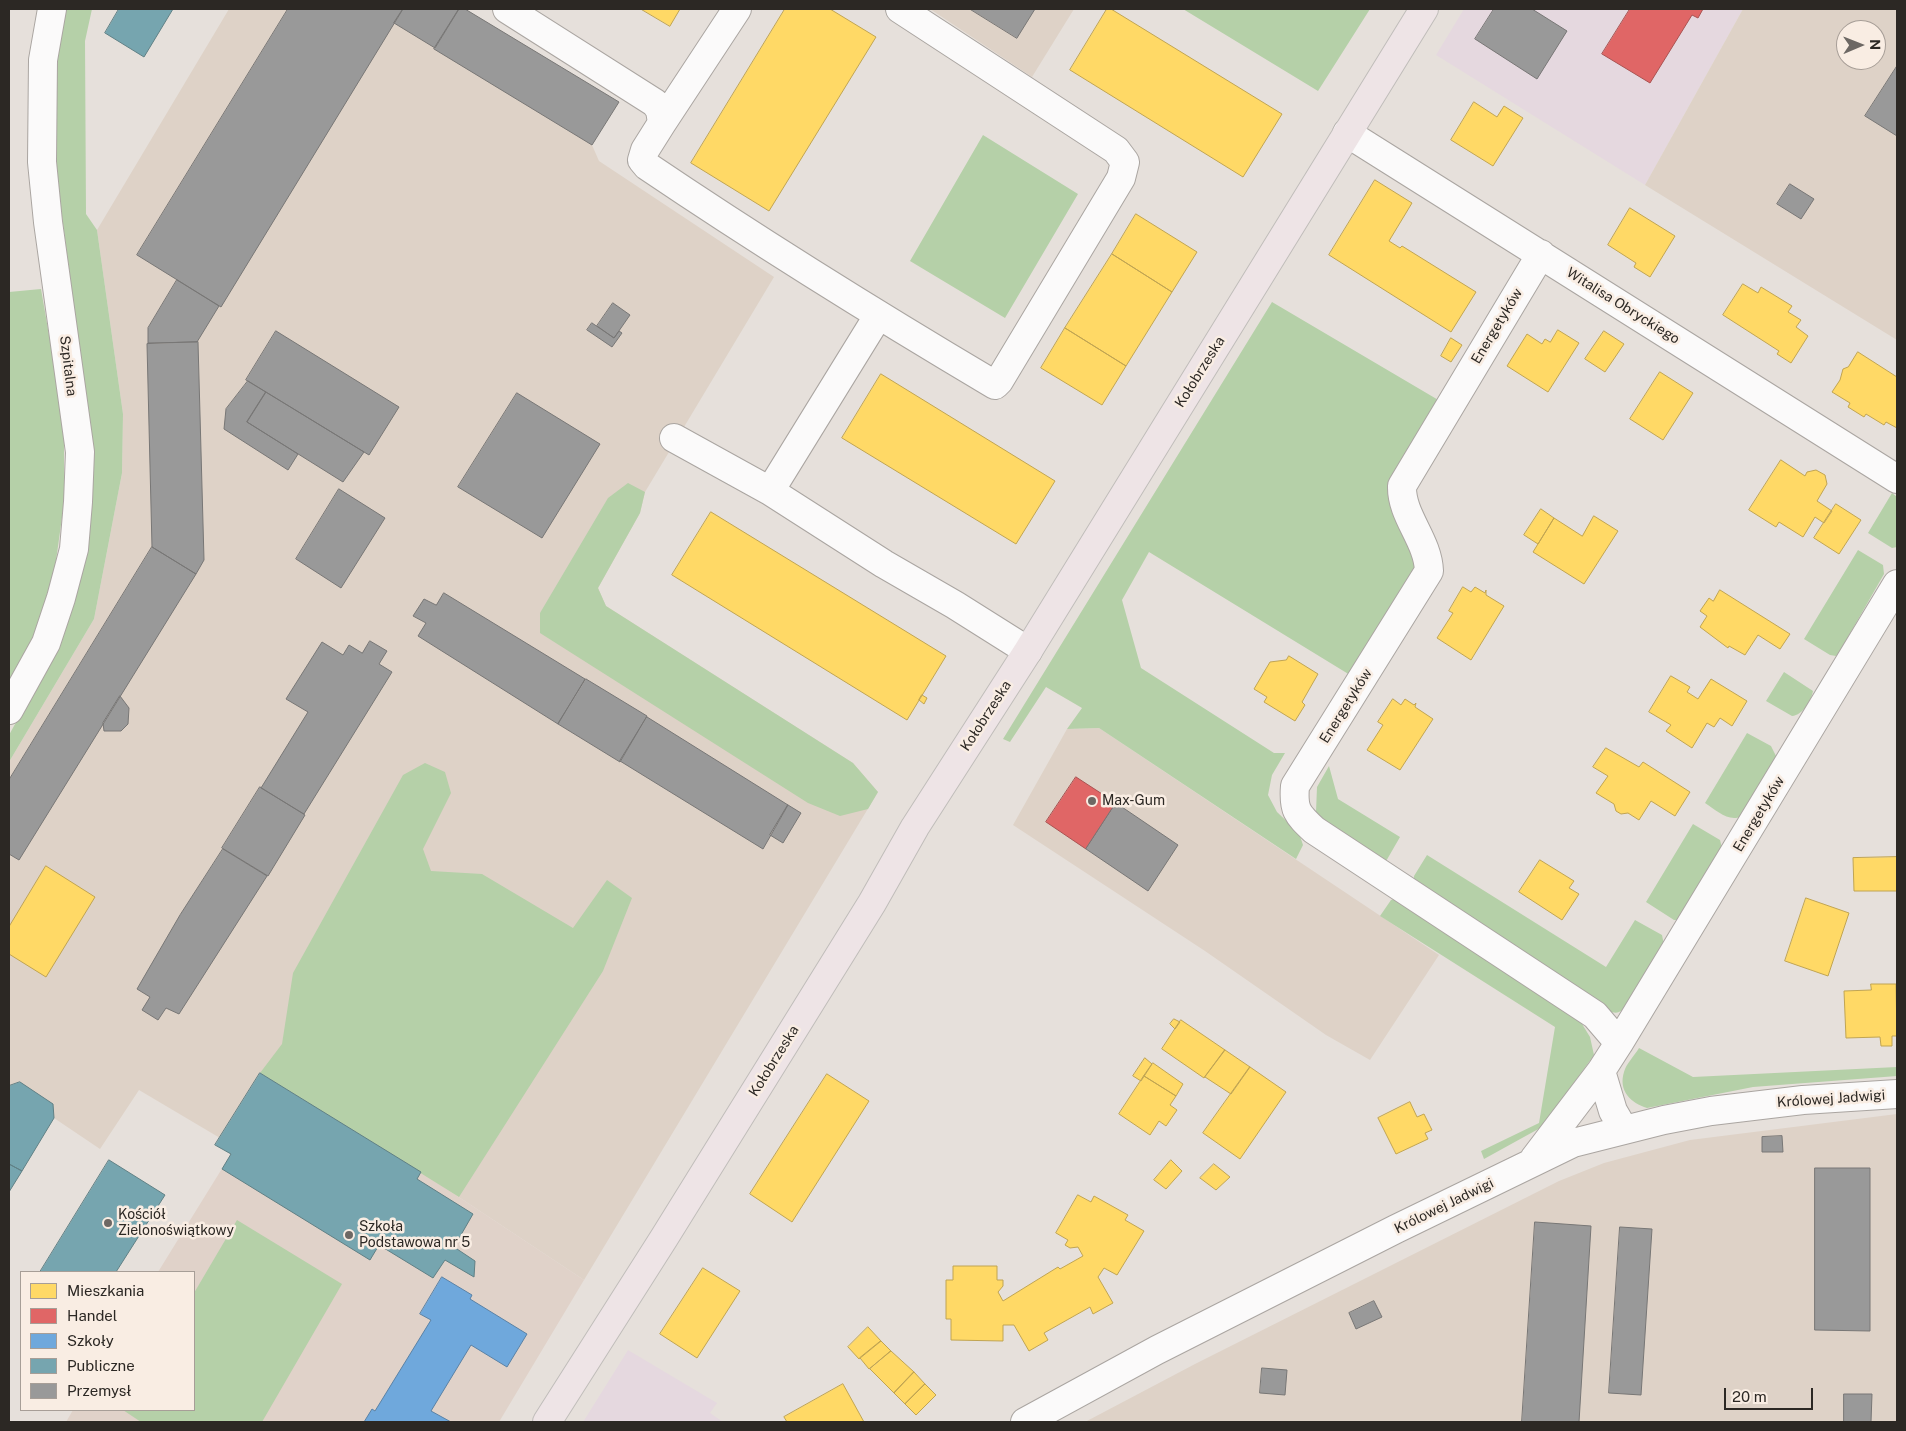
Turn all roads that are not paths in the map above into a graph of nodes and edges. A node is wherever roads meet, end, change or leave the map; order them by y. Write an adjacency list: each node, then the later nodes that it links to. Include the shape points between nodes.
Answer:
1 (52, 9): 15 (street, Szpitalna, via 43,60 42,162 80,452 78,502 74,549 61,598 46,643)
2 (508, 9): 6 (street, via 655,103)
3 (737, 9): 6 (street)
4 (900, 9): 9 (street, via 1116,150 1125,162 1125,170 1003,375 994,384)
5 (1424, 9): 7 (main road, Kołobrzeska)
6 (662, 123): 9 (street, via 645,150 642,160 647,166)
7 (1347, 133): 8 (street, Witalisa Obryckiego); 14 (main road, Kołobrzeska)
8 (1541, 254): 11 (street, Witalisa Obryckiego); 16 (street, Energetyków, via 1402,486 1402,498 1428,558 1429,571 1295,786 1293,803 1298,816 1314,830 1595,1015)
9 (878, 316): 12 (street)
10 (674, 438): 12 (street)
11 (1897, 479)
12 (770, 492): 14 (street)
13 (1897, 584): 16 (street, Energetyków)
14 (1028, 651): 21 (main road, Kołobrzeska, via 915,827 872,903)
15 (9, 710)
16 (1619, 1043): 17 (street, Energetyków)
17 (1601, 1071): 19 (street, via 1613,1111); 20 (street, Energetyków)
18 (1897, 1094): 19 (street, Królowej Jadwigi, via 1735,1108)
19 (1624, 1130): 20 (street, Królowej Jadwigi, via 1573,1143)
20 (1529, 1164): 22 (street, Królowej Jadwigi, via 1157,1350)
21 (547, 1422)
22 (1025, 1422)

